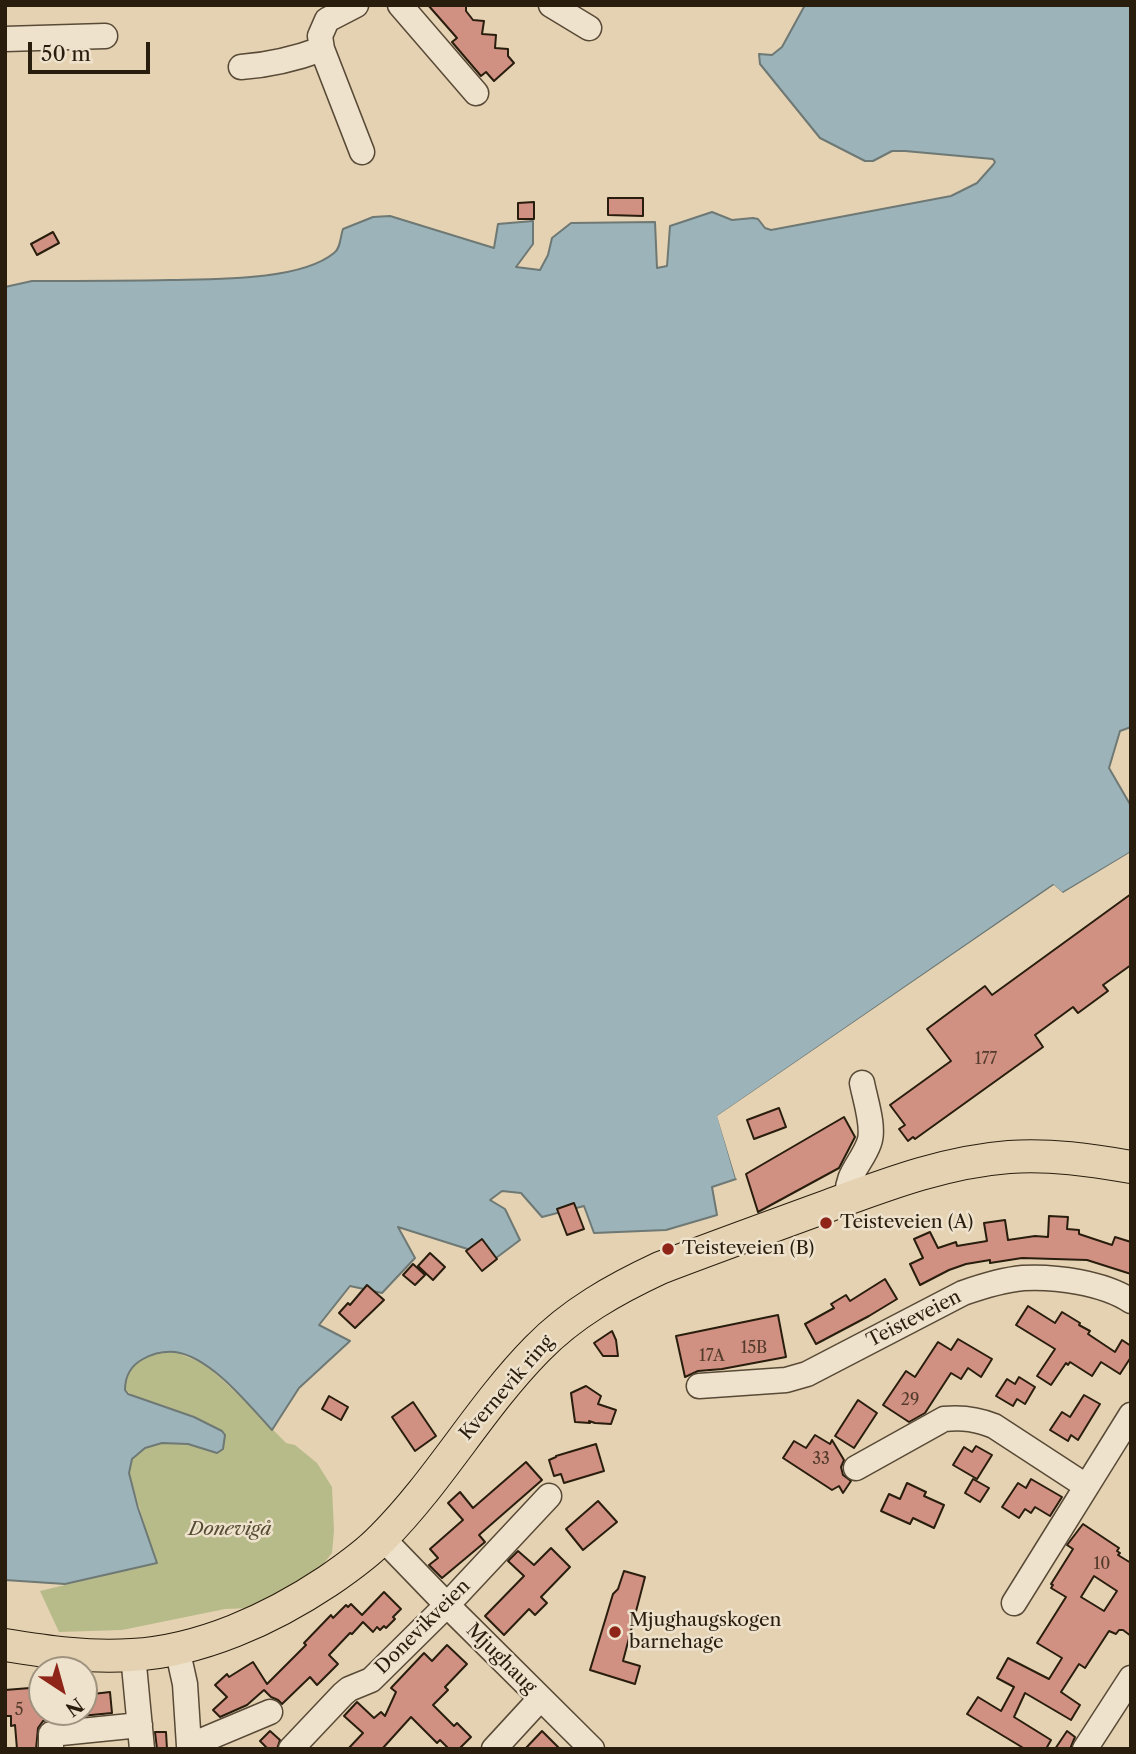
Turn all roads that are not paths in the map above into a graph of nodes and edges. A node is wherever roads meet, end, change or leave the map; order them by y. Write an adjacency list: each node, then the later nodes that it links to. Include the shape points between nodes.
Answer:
1 (356, 5): 7 (street, via 324,23)
2 (400, 5): 9 (street)
3 (551, 5): 4 (street)
4 (589, 28)
5 (105, 36): 6 (street)
6 (5, 38)
7 (322, 49): 8 (street, via 276,63); 10 (street)
8 (241, 67)
9 (476, 93)
10 (362, 152)
11 (862, 1083): 13 (street, via 870,1141 847,1188)
12 (1131, 1167): 13 (main road, Kvernevik ring, via 1062,1157 971,1161)
13 (848, 1198): 20 (main road, Kvernevik ring, via 660,1268 576,1315 519,1368)
14 (1131, 1301): 15 (street, Teisteveien, via 1098,1286 1063,1280 1023,1278 989,1284 807,1374 786,1380)
15 (699, 1386)
16 (1131, 1415): 18 (street)
17 (856, 1468): 18 (street, via 944,1419 958,1417 994,1426)
18 (1086, 1486): 21 (street)
19 (550, 1496): 22 (street, Donevikveien)
20 (382, 1539): 22 (street, Mjughaug); 24 (main road, Kvernevik ring, via 346,1569 275,1613 214,1639)
21 (1014, 1603)
22 (447, 1605): 27 (street, Mjughaug); 31 (street, Donevikveien, via 371,1680 343,1694)
23 (5, 1645): 25 (main road, Kvernevik ring, via 77,1655)
24 (177, 1648): 25 (main road, Kvernevik ring); 28 (street, via 185,1684 189,1745)
25 (133, 1655): 29 (street)
26 (1131, 1678): 34 (street)
27 (540, 1699): 32 (street); 33 (street, Mjughaug)
28 (270, 1712)
29 (141, 1737): 30 (street, via 51,1734)
30 (51, 1749)
31 (291, 1749)
32 (494, 1749)
33 (592, 1749)
34 (1085, 1749)

